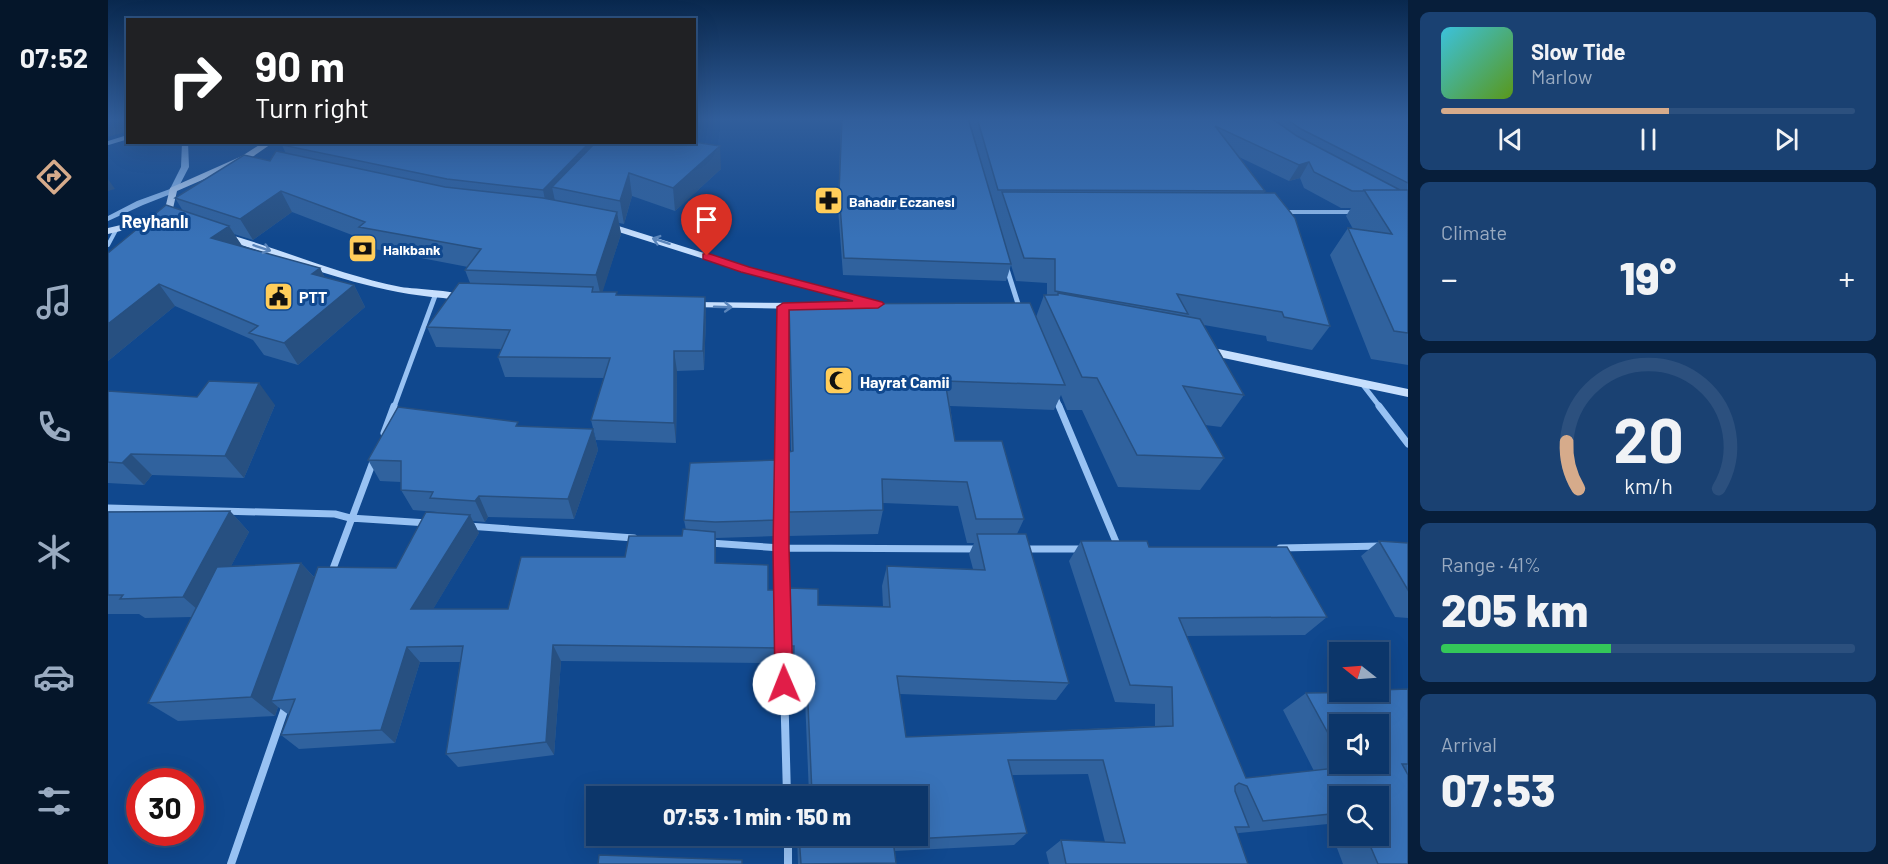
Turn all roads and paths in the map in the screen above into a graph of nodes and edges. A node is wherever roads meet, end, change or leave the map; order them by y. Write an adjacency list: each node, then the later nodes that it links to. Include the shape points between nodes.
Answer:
1 (184, 158): 5 (street)
2 (245, 158): 5 (main road)
3 (247, 158): 4 (main road)
4 (265, 162)
5 (173, 190): 8 (main road); 9 (street)
6 (1276, 212): 7 (street)
7 (1360, 212)
8 (167, 217): 10 (main road); 12 (main road)
9 (108, 219)
10 (177, 220)
11 (601, 224): 19 (main road, one-way to 11, via 884,305 745,269)
12 (112, 230): 14 (street)
13 (210, 231): 16 (main road, one-way to 16, via 372,285)
14 (108, 245)
15 (1005, 263): 22 (street)
16 (435, 296): 17 (main road); 27 (street)
17 (470, 297)
18 (677, 305): 21 (main road, one-way to 21)
19 (842, 305)
20 (819, 306): 21 (main road)
21 (783, 307): 37 (street)
22 (1022, 316)
23 (1190, 348): 24 (main road)
24 (1364, 385): 26 (main road); 28 (street)
25 (1053, 390): 43 (street)
26 (1408, 393)
27 (380, 443)
28 (1408, 444)
29 (376, 454): 31 (street)
30 (108, 508): 31 (street, via 335,514)
31 (350, 518): 32 (street); 45 (street)
32 (434, 524)
33 (458, 525): 34 (street)
34 (638, 538)
35 (697, 542): 37 (street)
36 (1385, 546): 38 (street)
37 (781, 548): 39 (street); 47 (street)
38 (1269, 548)
39 (991, 549)
40 (1014, 549): 41 (street)
41 (1096, 549)
42 (1107, 549): 43 (street)
43 (1119, 549): 44 (street)
44 (1131, 549)
45 (327, 585)
46 (289, 697): 49 (street)
47 (787, 786)
48 (788, 846): 50 (street)
49 (231, 864)
50 (788, 864)

